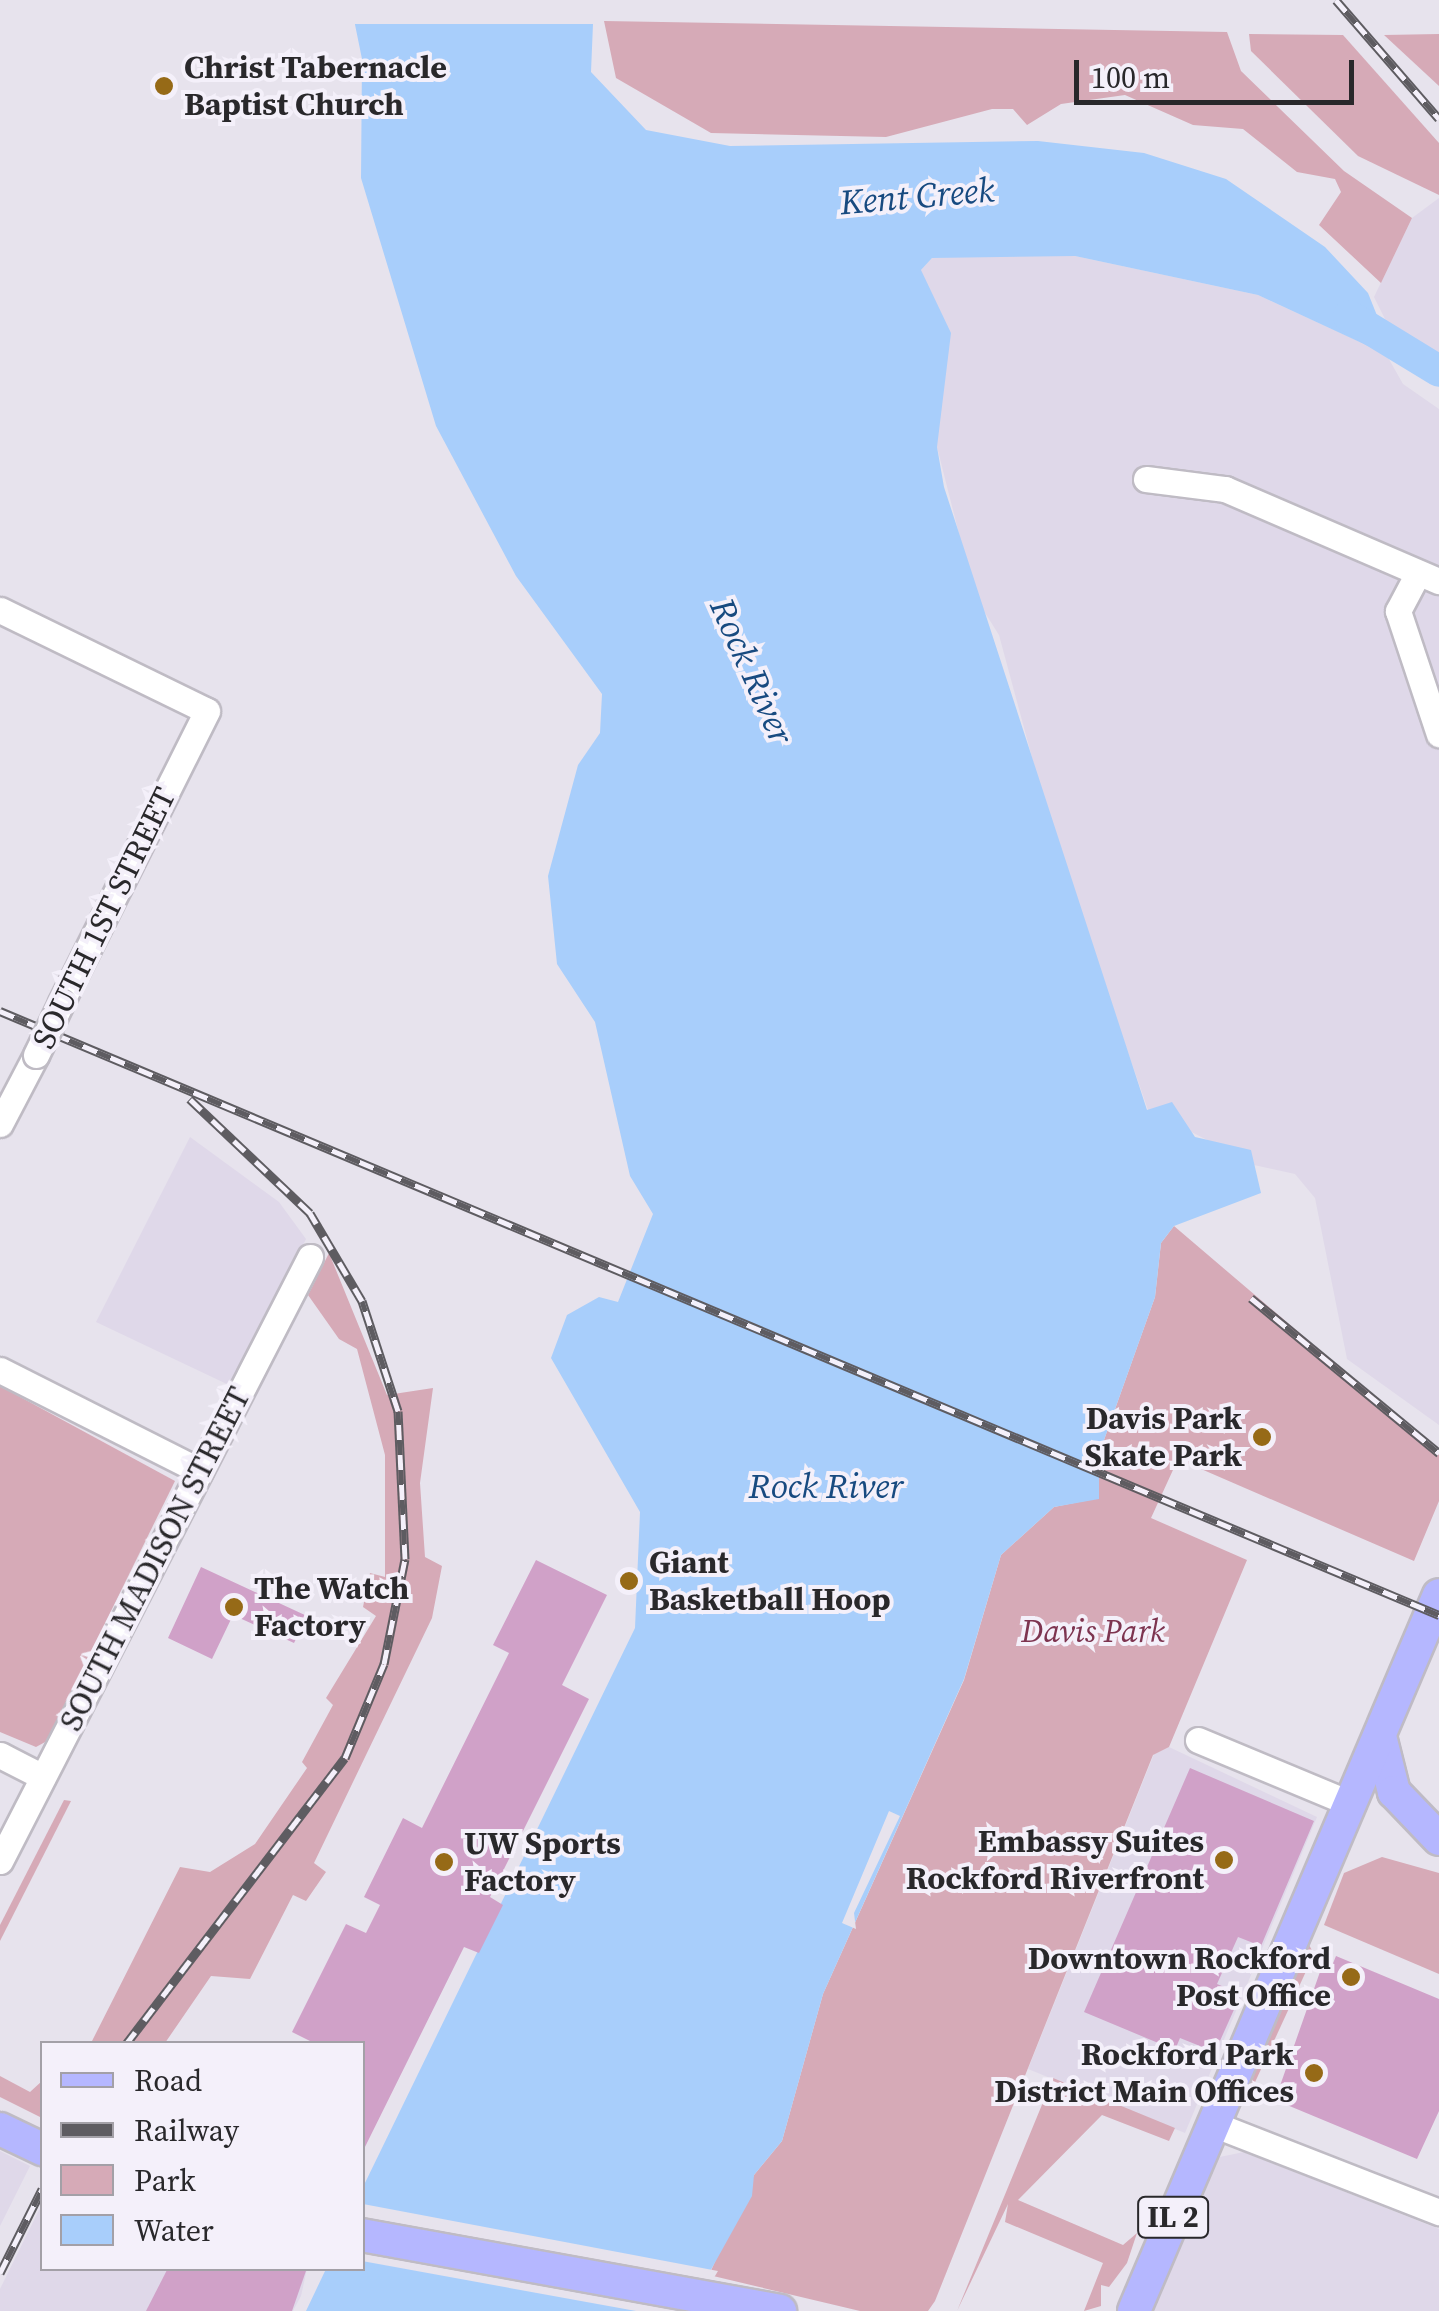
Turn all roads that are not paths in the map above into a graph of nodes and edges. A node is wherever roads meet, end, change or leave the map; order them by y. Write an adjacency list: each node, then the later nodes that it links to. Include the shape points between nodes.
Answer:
1 (1146, 479): 2 (street, via 1225,489)
2 (1429, 577): 4 (street, via 1398,611)
3 (0, 610): 5 (street, SOUTH 1ST STREET, bridge, via 207,712)
4 (1439, 734)
5 (0, 1124)
6 (310, 1257): 8 (street, SOUTH MADISON STREET)
7 (0, 1370): 8 (street)
8 (200, 1471): 13 (street, SOUTH MADISON STREET)
9 (1439, 1595): 10 (main road, IL 2)
10 (1381, 1736): 14 (main road, IL 2); 15 (main road, via 1394,1792)
11 (1198, 1740): 14 (street)
12 (0, 1755): 13 (street)
13 (43, 1777): 16 (street, SOUTH MADISON STREET)
14 (1352, 1804): 15 (main road); 17 (main road, IL 2)
15 (1439, 1840)
16 (0, 1861)
17 (1212, 2124): 20 (street); 23 (main road, IL 2)
18 (0, 2130): 19 (main road)
19 (40, 2149)
20 (1439, 2212)
21 (365, 2236): 22 (main road)
22 (780, 2311)
23 (1134, 2311)

